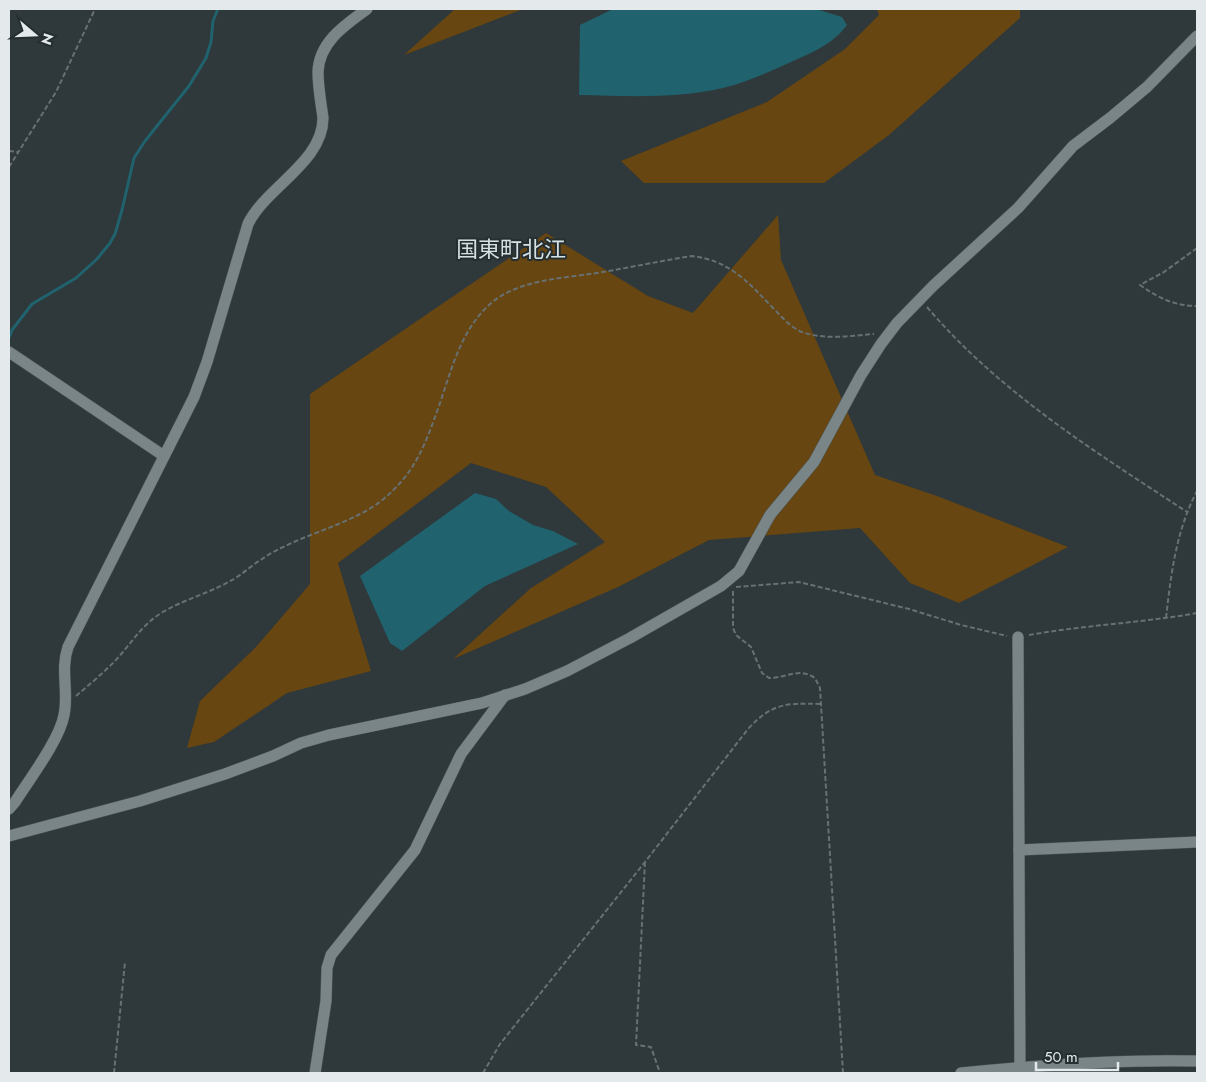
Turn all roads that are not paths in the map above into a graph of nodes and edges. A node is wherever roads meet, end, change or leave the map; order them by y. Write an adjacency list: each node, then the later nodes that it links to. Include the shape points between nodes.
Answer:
1 (367, 9): 4 (street, via 333,36 325,47 318,70 323,118 318,140 307,157 251,217 194,397)
2 (1197, 36): 6 (street, via 1147,87 1073,146 1018,208 889,333 861,375 819,454 770,515 733,582 567,671)
3 (9, 352): 4 (street)
4 (164, 456): 7 (street, via 68,647 64,666 64,719)
5 (1018, 637): 10 (street)
6 (505, 695): 8 (street, via 482,703 301,742 225,774 140,801); 13 (street, via 461,754 415,850 331,955 326,968 326,1001)
7 (9, 809)
8 (9, 836)
9 (1197, 842): 10 (street)
10 (1019, 850): 12 (street)
11 (1197, 1061): 12 (street, via 1149,1060)
12 (1020, 1070): 14 (street)
13 (315, 1073)
14 (961, 1073)

